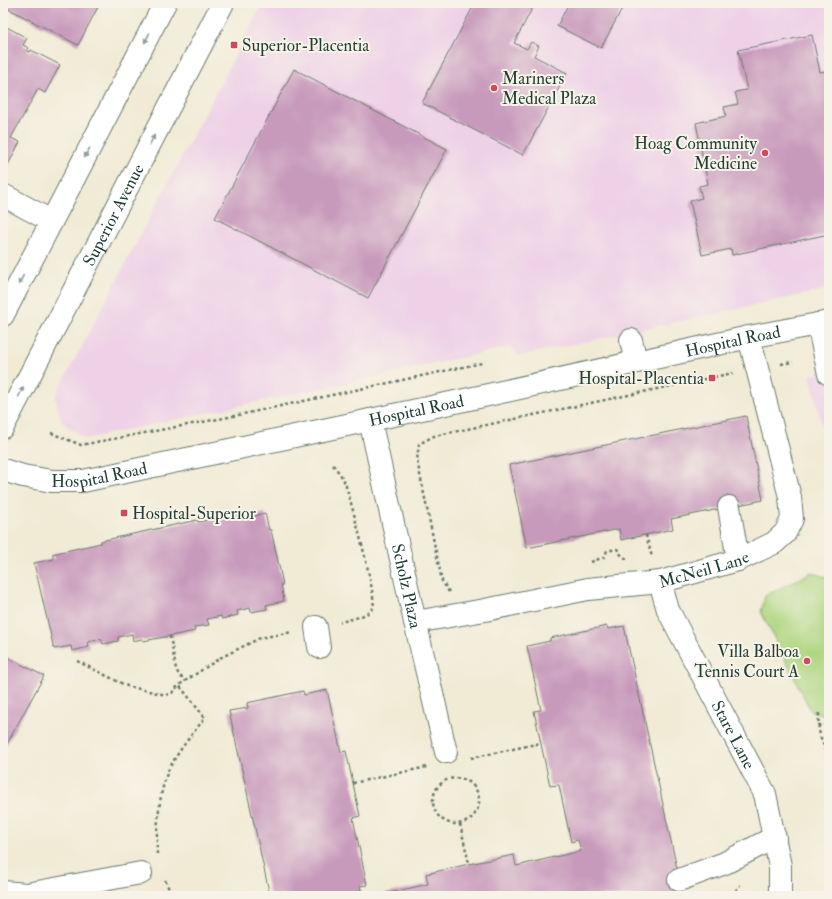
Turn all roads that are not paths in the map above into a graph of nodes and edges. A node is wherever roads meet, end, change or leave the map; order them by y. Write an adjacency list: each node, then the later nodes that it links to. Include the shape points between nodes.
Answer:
1 (165, 3): 4 (main road, one-way to 4)
2 (223, 3): 12 (main road, Superior Avenue, one-way to 2)
3 (3, 196): 4 (main road)
4 (52, 221): 5 (main road, one-way to 5)
5 (5, 306)
6 (823, 323): 7 (main road, Hospital Road); 10 (main road)
7 (749, 337): 9 (main road, Hospital Road); 15 (main road, McNeil Lane, via 790,498 792,519 785,533 774,543)
8 (631, 340): 9 (main road)
9 (636, 362): 11 (main road, Hospital Road)
10 (829, 374)
11 (370, 420): 13 (main road, Hospital Road, via 83,481 52,481); 17 (main road, Scholz Plaza)
12 (3, 427)
13 (3, 470)
14 (729, 507): 15 (main road)
15 (738, 560): 16 (main road, McNeil Lane)
16 (660, 582): 17 (main road, McNeil Lane, via 588,589); 19 (main road, Stare Lane, via 668,610 764,794)
17 (415, 622): 18 (main road, Scholz Plaza)
18 (446, 752)
19 (775, 837): 21 (main road, via 725,863); 23 (main road, Stare Lane, via 780,866)
20 (141, 873): 22 (main road, via 28,894)
21 (679, 880)
22 (3, 892)
23 (780, 896)

